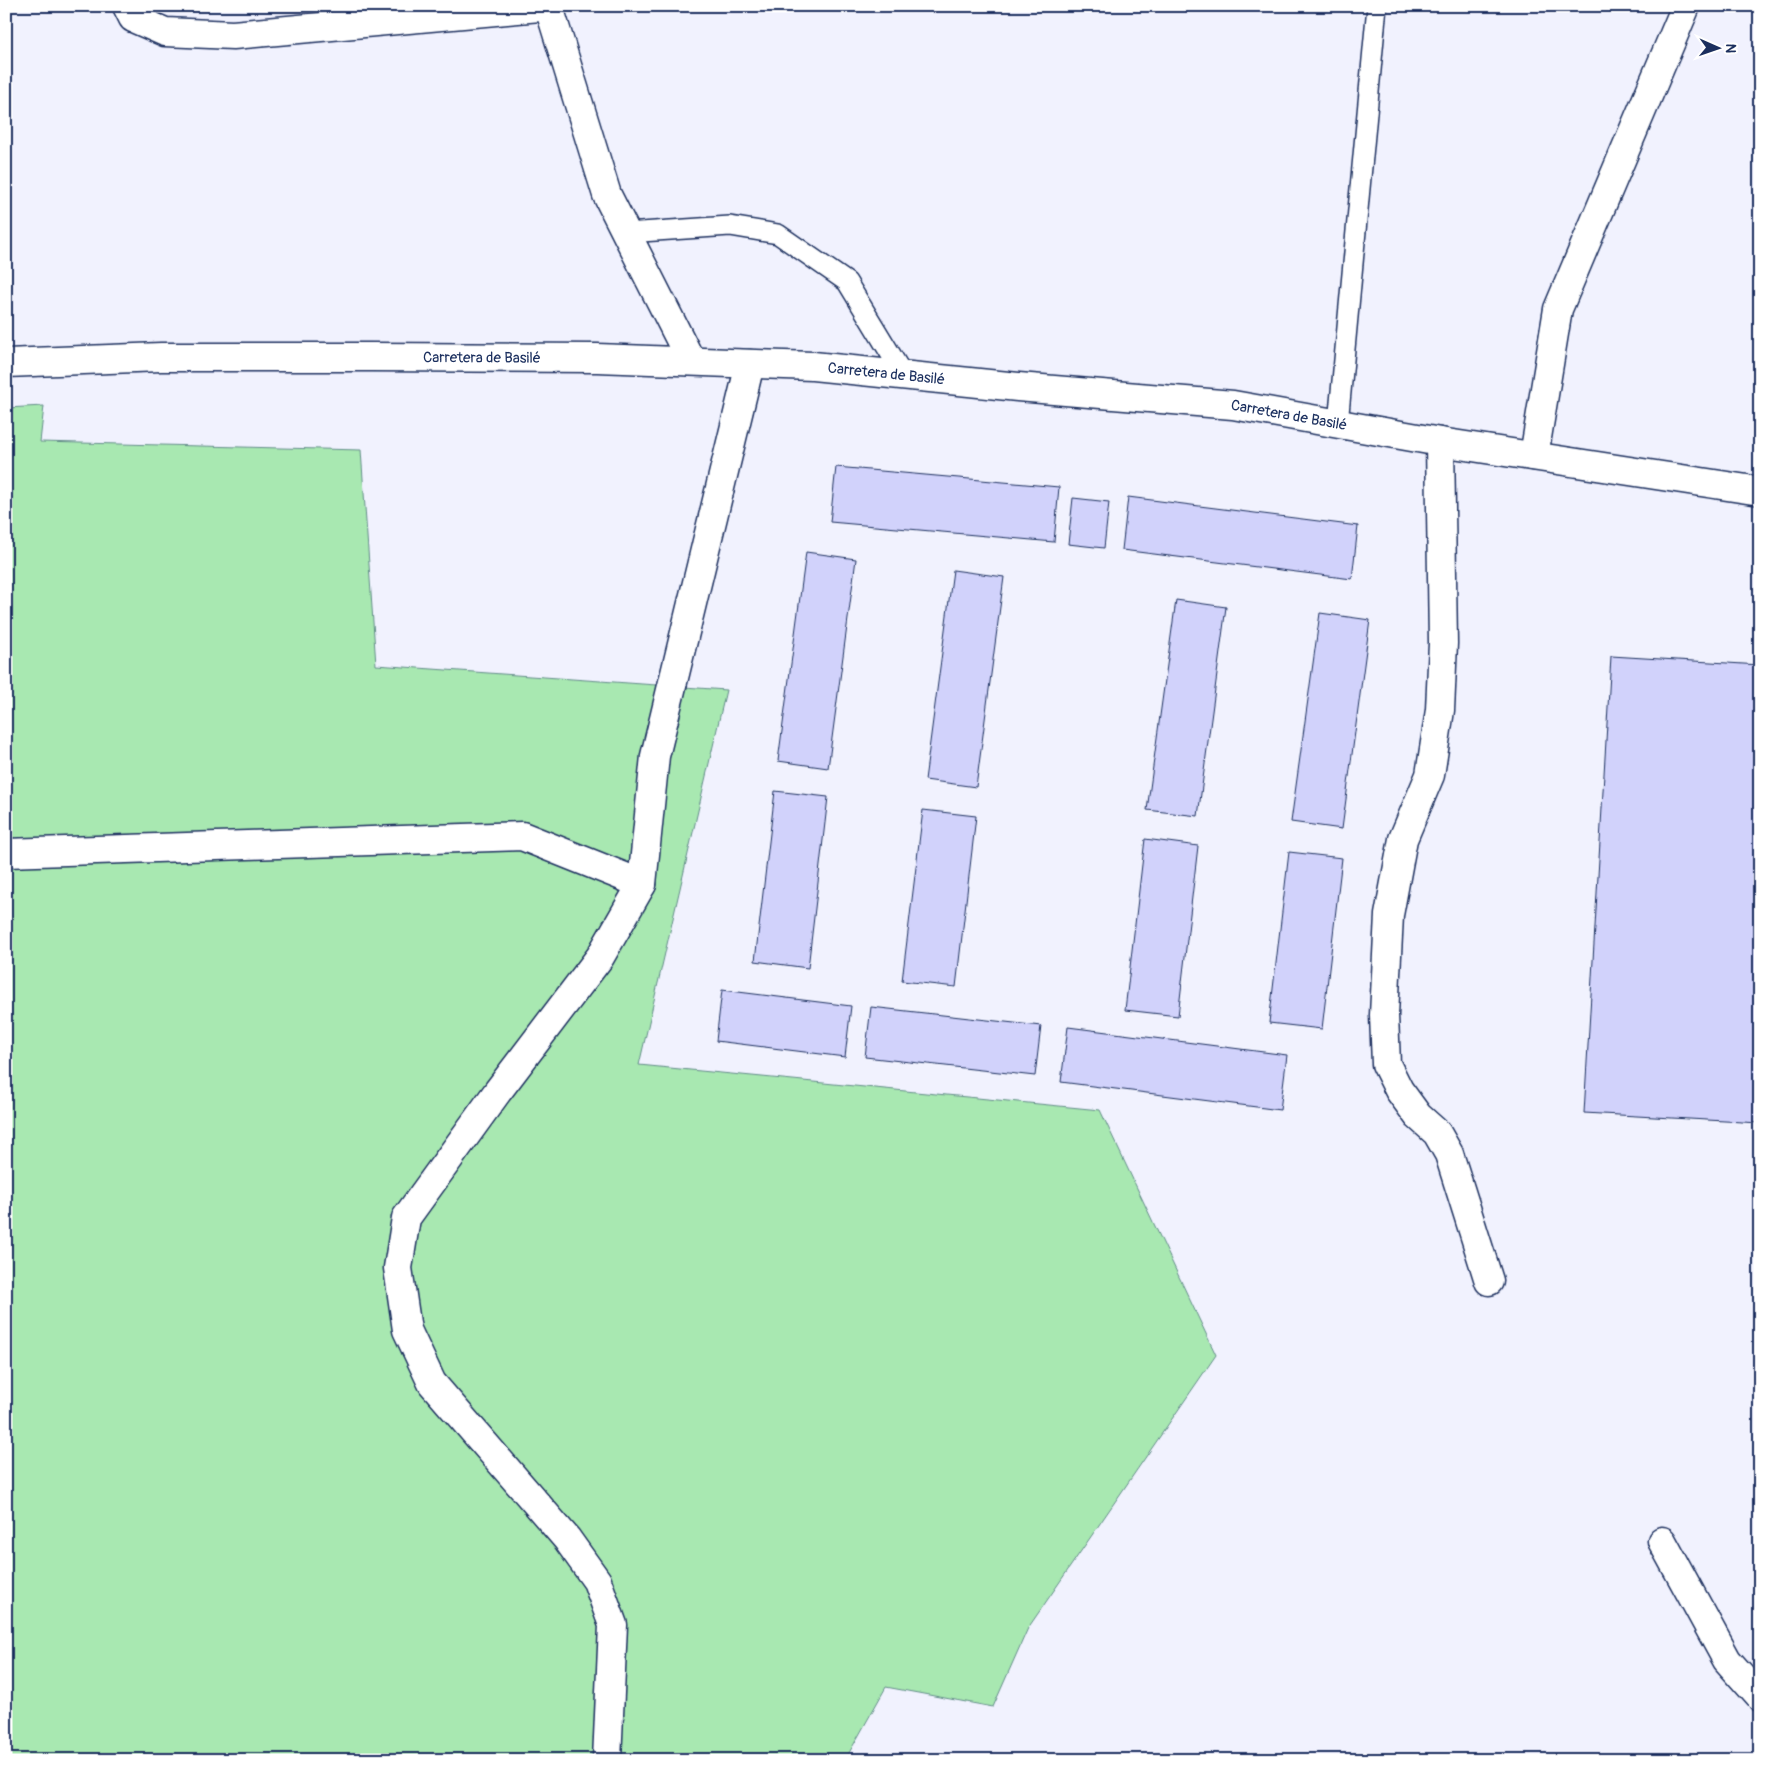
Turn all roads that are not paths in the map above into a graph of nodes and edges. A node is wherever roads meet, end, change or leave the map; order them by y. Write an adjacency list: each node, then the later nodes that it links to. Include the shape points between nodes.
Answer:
1 (127, 6): 4 (street, via 134,18 165,32 233,35)
2 (1377, 6): 10 (lane)
3 (1686, 6): 12 (street, via 1558,309)
4 (550, 7): 5 (street, via 607,195)
5 (626, 233): 6 (street); 9 (lane, via 730,226 778,234 847,282)
6 (690, 361): 7 (street, Carretera de Basilé, via 160,357); 8 (street, Carretera de Basilé)
7 (6, 363)
8 (750, 364): 9 (street, Carretera de Basilé, via 813,366); 15 (street, via 655,756)
9 (904, 376): 10 (street, Carretera de Basilé, via 1233,405)
10 (1338, 424): 11 (street, Carretera de Basilé)
11 (1440, 442): 12 (street, Carretera de Basilé); 16 (street, via 1443,643 1440,710 1430,775 1403,839 1389,915 1384,1015 1386,1064 1399,1090 1418,1116 1437,1133 1449,1154)
12 (1534, 456): 13 (street, Carretera de Basilé)
13 (1760, 491)
14 (6, 853): 15 (street, via 522,836)
15 (642, 884): 19 (street, via 600,957 498,1090 406,1218 398,1268 407,1330 432,1383 567,1539 597,1581 613,1625)
16 (1488, 1282)
17 (1662, 1541): 18 (street, via 1727,1660)
18 (1760, 1697)
19 (607, 1760)

